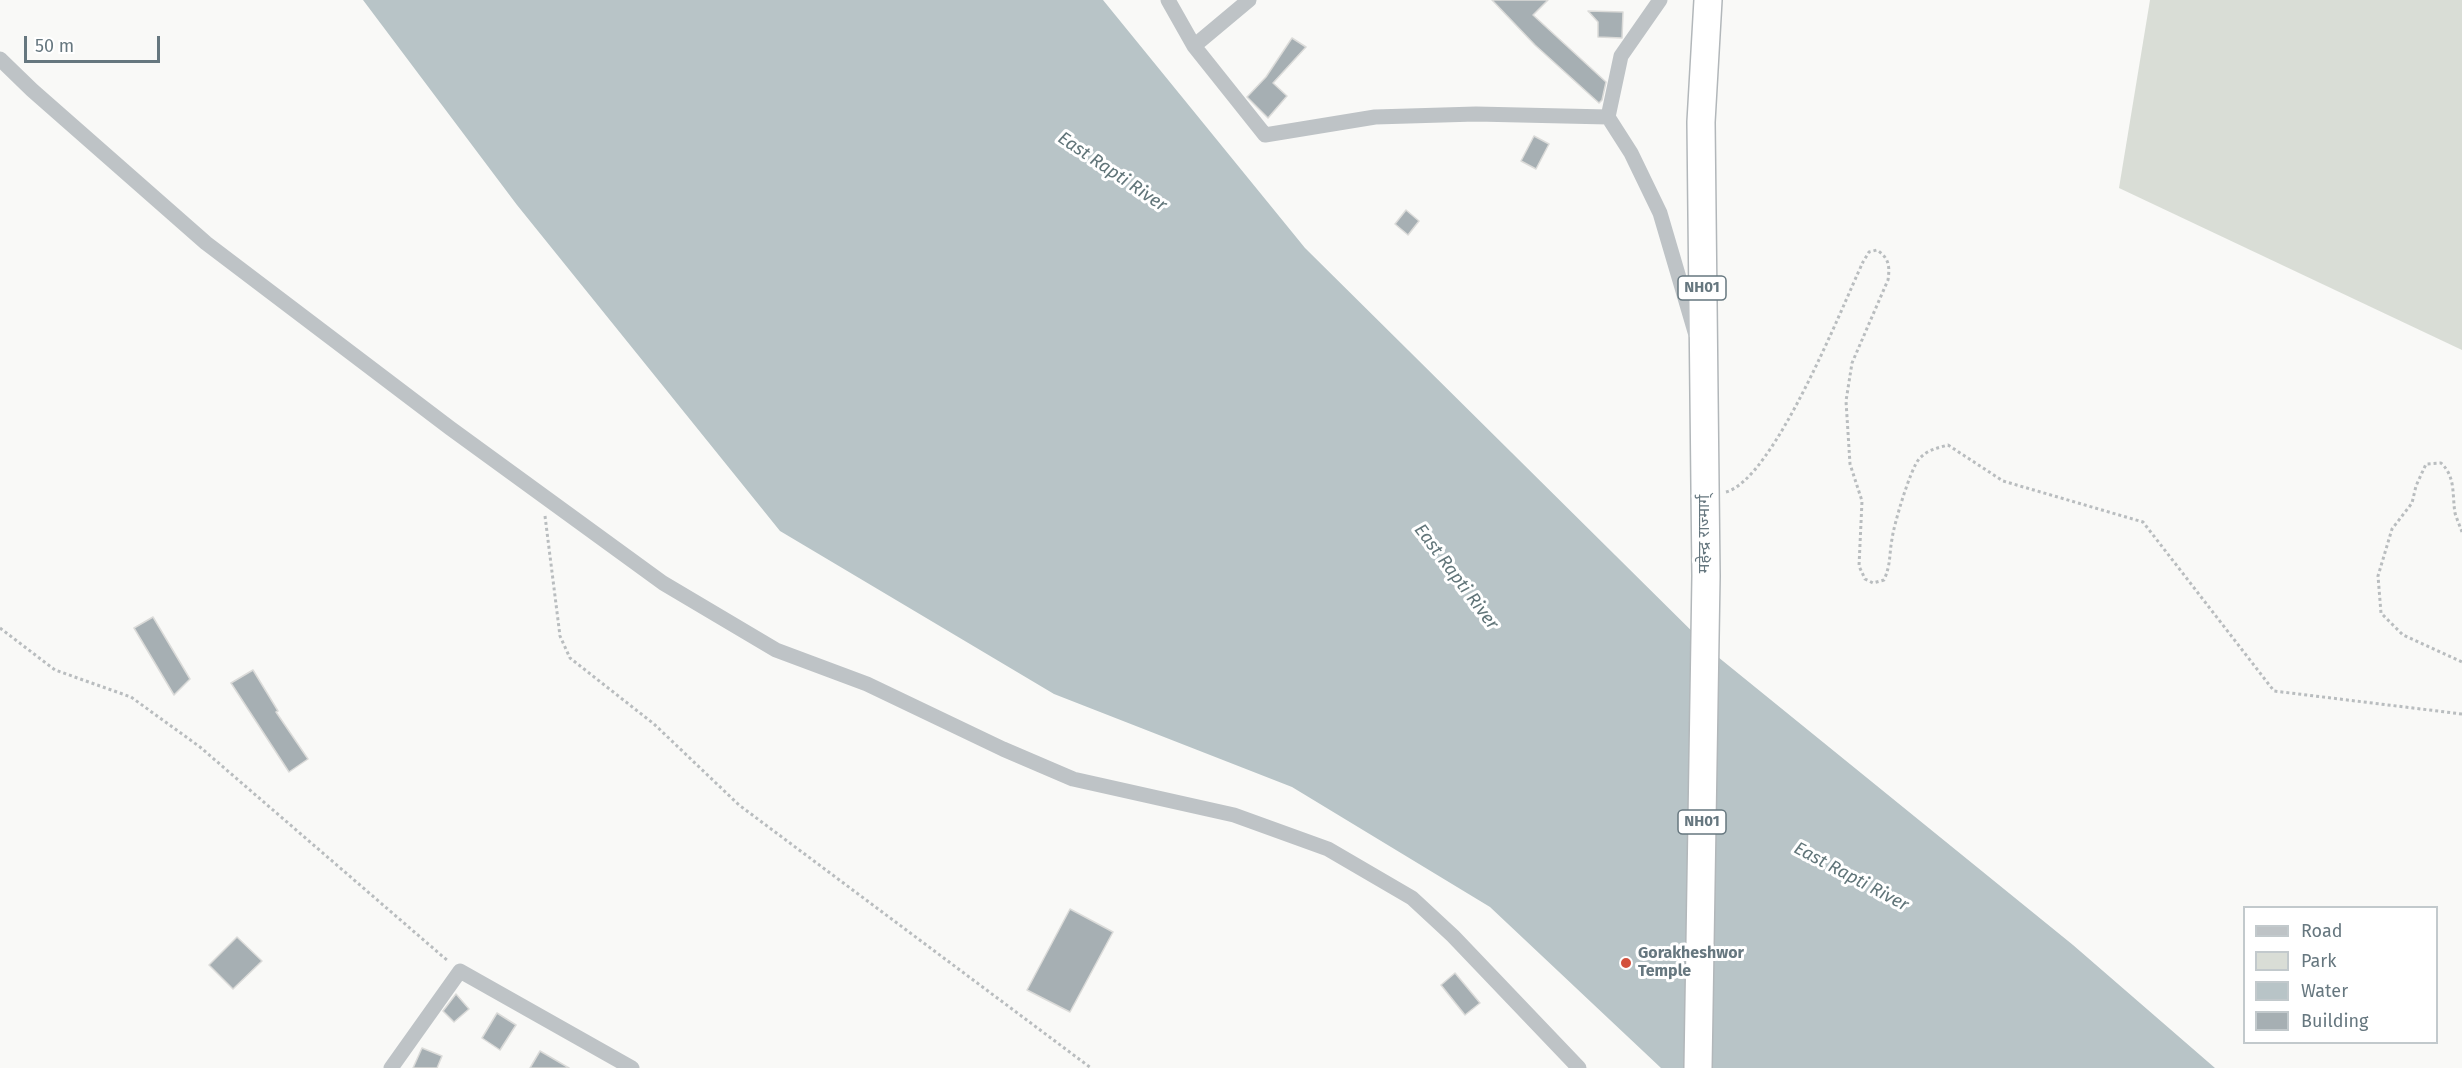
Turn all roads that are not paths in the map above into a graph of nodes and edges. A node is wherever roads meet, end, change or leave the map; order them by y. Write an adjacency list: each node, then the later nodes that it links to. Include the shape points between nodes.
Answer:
1 (1168, 0): 5 (street)
2 (1250, 0): 5 (street)
3 (1660, 0): 7 (street, via 1622,56)
4 (1708, 0): 8 (highway, महेन्द्र राज्मार्ग् / NH01, via 1701,122)
5 (1194, 46): 7 (street, via 1264,135 1374,117)
6 (0, 58): 11 (street, via 206,243 663,583 776,650 867,684 1073,779 1234,815 1328,849 1412,898)
7 (1608, 117): 8 (street, via 1631,153 1660,213)
8 (1702, 356): 12 (highway, महेन्द्र राज्मार्ग् / NH01, via 1706,576)
9 (391, 1068): 10 (street, via 460,971)
10 (632, 1068)
11 (1579, 1068)
12 (1698, 1068)

